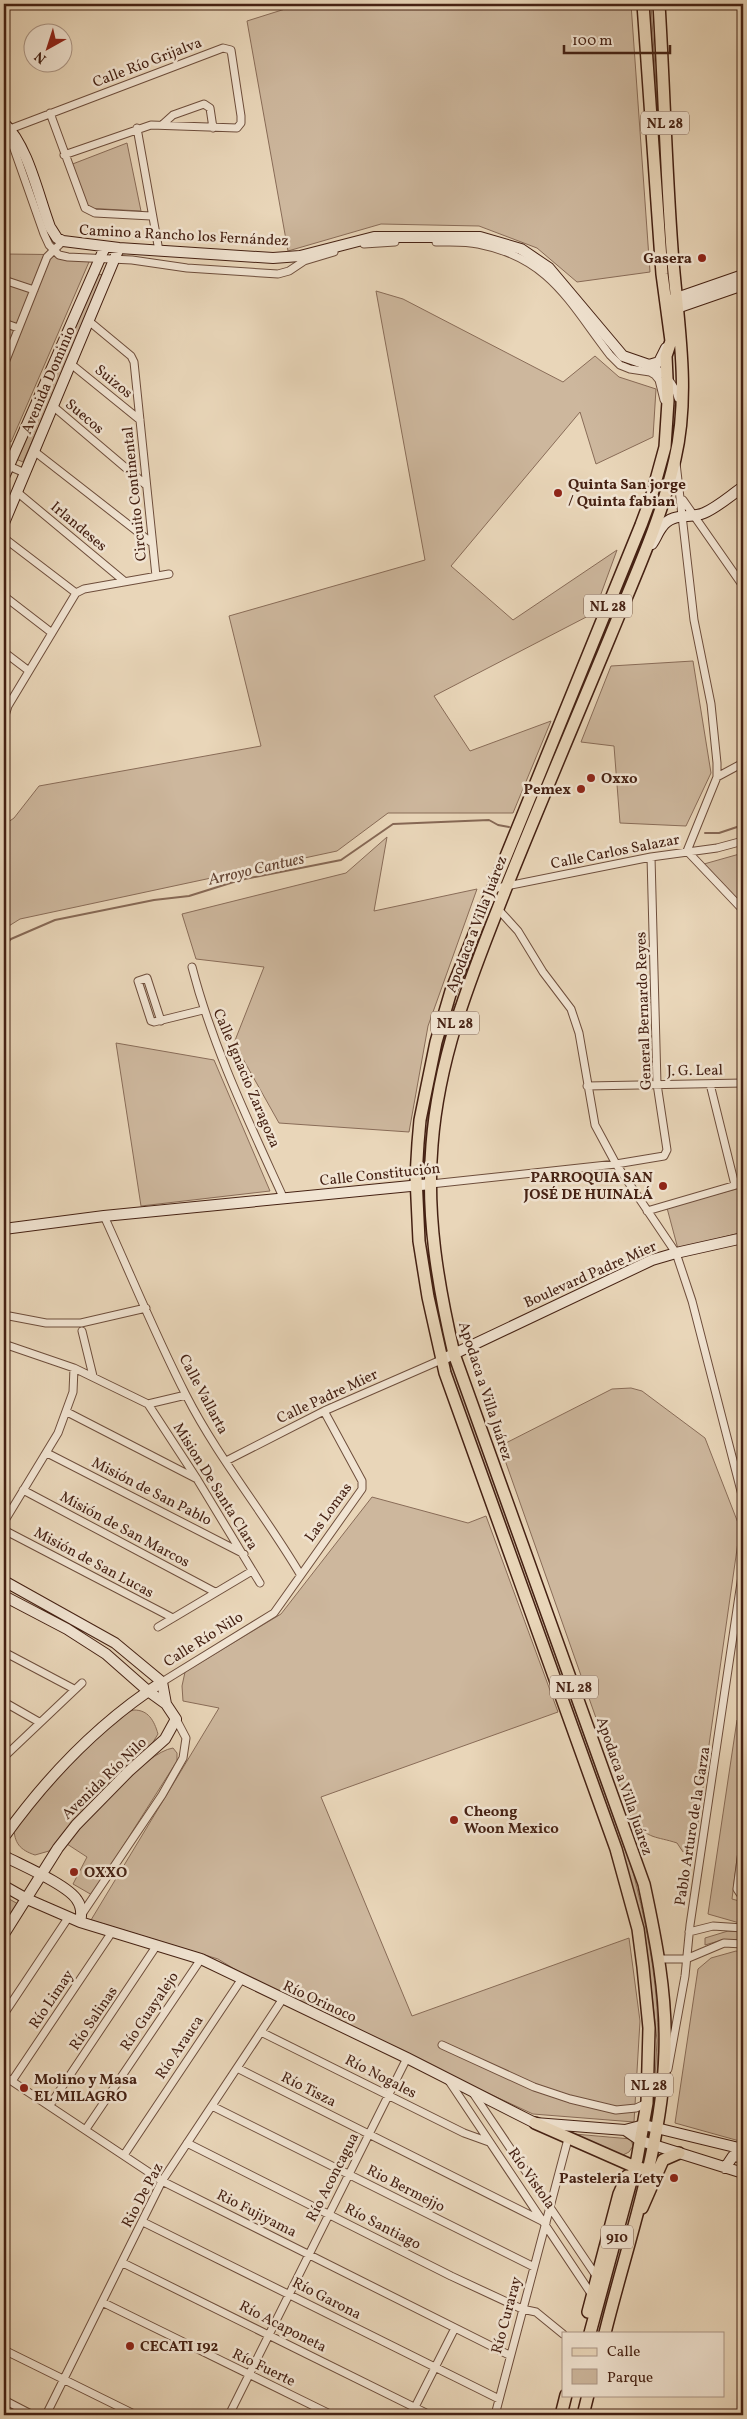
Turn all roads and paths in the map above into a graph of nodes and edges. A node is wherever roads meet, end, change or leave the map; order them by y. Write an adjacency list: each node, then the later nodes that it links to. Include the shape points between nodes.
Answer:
1 (643, 4): 4 (main road, Apodaca a Villa Juárez / NL 28)
2 (659, 4): 3 (main road, Apodaca a Villa Juárez / NL 28)
3 (662, 58): 4 (main road); 23 (main road, Apodaca a Villa Juárez / NL 28)
4 (647, 59): 23 (main road, Apodaca a Villa Juárez / NL 28)
5 (50, 113): 7 (street, Calle Río Grijalva); 9 (street, Calle Río Grijalva, via 226,48 231,50 241,123 237,128); 10 (street)
6 (163, 124): 8 (street); 9 (street); 9 (street, via 173,115 204,104 210,108)
7 (6, 128): 12 (street, Camino a Rancho los Fernández, via 22,150 50,228); 15 (street, via 44,234)
8 (137, 128): 10 (street); 11 (street)
9 (213, 128)
10 (64, 155): 11 (street, via 87,211)
11 (152, 216): 16 (street)
12 (63, 241): 13 (street, Camino a Rancho los Fernández); 15 (street)
13 (106, 247): 14 (street, Camino a Rancho los Fernández); 17 (street, Avenida Dominio)
14 (119, 248): 16 (street, Camino a Rancho los Fernández); 18 (street, Avenida Dominio)
15 (54, 250): 17 (street, via 58,255 68,257); 22 (street, via 47,257)
16 (159, 250): 30 (street, Camino a Rancho los Fernández, via 273,258 300,256 374,237 480,237 521,250 546,265 616,350 630,360)
17 (100, 258): 18 (street); 38 (street, Avenida Dominio)
18 (115, 259): 24 (street, Avenida Dominio); 33 (street, via 278,274 304,261 375,242 477,243 519,256 542,271 560,288 610,355 630,369 655,375)
19 (743, 276): 23 (street)
20 (4, 280): 22 (street)
21 (743, 286): 23 (street)
22 (34, 290): 26 (street)
23 (672, 305): 27 (main road, Apodaca a Villa Juárez / NL 28); 35 (main road, Apodaca a Villa Juárez / NL 28, via 683,392)
24 (90, 322): 28 (street, Avenida Dominio); 34 (street, Circuito Continental, via 133,359)
25 (4, 323): 26 (street)
26 (18, 328): 29 (street)
27 (671, 338): 30 (street, via 659,362); 31 (main road, Apodaca a Villa Juárez / NL 28, via 666,356)
28 (71, 364): 32 (street, Avenida Dominio); 34 (street, Suizos)
29 (4, 365)
30 (649, 365): 31 (street)
31 (668, 379): 33 (main road, Apodaca a Villa Juárez / NL 28); 35 (street, via 677,392 679,402)
32 (54, 408): 36 (street, Avenida Dominio); 41 (street, Suecos)
33 (668, 412): 66 (main road, Apodaca a Villa Juárez / NL 28, via 665,447 651,498)
34 (140, 420): 41 (street, Circuito Continental)
35 (679, 436): 37 (main road, Apodaca a Villa Juárez / NL 28)
36 (34, 451): 39 (street, Avenida Dominio); 47 (street)
37 (676, 457): 44 (street, via 681,497); 48 (main road, Apodaca a Villa Juárez / NL 28)
38 (6, 465): 39 (street); 40 (street, Avenida Dominio)
39 (25, 473): 43 (street, Avenida Dominio)
40 (4, 477)
41 (146, 485): 47 (street, Circuito Continental)
42 (742, 490): 44 (street, via 706,512)
43 (17, 492): 45 (street, Avenida Dominio); 51 (street, Irlandeses)
44 (690, 516): 48 (street, via 678,516 666,522); 52 (street); 61 (street, via 694,620 714,726)
45 (4, 523)
46 (4, 538): 53 (street)
47 (152, 543): 50 (street, Circuito Continental)
48 (645, 552): 65 (main road, Apodaca a Villa Juárez / NL 28)
49 (169, 574): 50 (street)
50 (156, 576): 51 (street, Circuito Continental)
51 (124, 581): 53 (street, Circuito Continental)
52 (743, 586)
53 (76, 593): 55 (street)
54 (4, 596): 55 (street)
55 (52, 633): 57 (street)
56 (4, 652): 57 (street)
57 (29, 672): 58 (street)
58 (5, 709): 59 (street)
59 (4, 719)
60 (743, 763): 61 (street)
61 (717, 777): 63 (street)
62 (743, 842): 63 (street, Calle Carlos Salazar, via 718,848)
63 (689, 848): 64 (street, Calle Carlos Salazar); 68 (street)
64 (651, 857): 65 (street, Calle Carlos Salazar); 73 (street, General Bernardo Reyes)
65 (507, 886): 66 (street, Calle Carlos Salazar); 67 (main road, Apodaca a Villa Juárez / NL 28)
66 (492, 889): 81 (main road, Apodaca a Villa Juárez / NL 28, via 451,991 436,1042 420,1120)
67 (498, 908): 75 (street, via 518,931 543,972 571,1008 579,1033); 79 (main road, Apodaca a Villa Juárez / NL 28, via 453,1029 434,1121)
68 (743, 910)
69 (192, 967): 70 (street, Calle Ignacio Zaragoza)
70 (204, 1010): 71 (street); 82 (street, Calle Ignacio Zaragoza, via 222,1061)
71 (161, 1021): 71 (street, via 149,1019 138,981 146,978)
72 (743, 1083): 74 (street, J. G. Leal)
73 (657, 1084): 74 (street, J. G. Leal); 75 (street, J. G. Leal); 76 (street, General Bernardo Reyes, via 667,1150)
74 (710, 1084): 80 (street)
75 (587, 1086): 77 (street, via 595,1125)
76 (658, 1159): 77 (street, Calle Constitución)
77 (616, 1164): 79 (street, Calle Constitución); 83 (street)
78 (743, 1183): 80 (street)
79 (431, 1184): 81 (street, Calle Constitución); 92 (main road, Apodaca a Villa Juárez / NL 28, via 432,1237)
80 (735, 1185): 83 (street)
81 (416, 1186): 82 (street, Calle Constitución); 93 (main road, Apodaca a Villa Juárez / NL 28, via 419,1241)
82 (283, 1197): 84 (street, Calle Constitución)
83 (647, 1212): 87 (street)
84 (104, 1216): 85 (street, Calle Constitución); 88 (street, Calle Vallarta)
85 (4, 1229)
86 (743, 1238): 87 (street, Boulevard Padre Mier)
87 (676, 1253): 92 (street, Boulevard Padre Mier, via 652,1260); 104 (street, via 692,1301)
88 (146, 1308): 89 (street, via 81,1323 46,1323); 96 (street, Calle Vallarta)
89 (4, 1315)
90 (82, 1331): 95 (street)
91 (4, 1344): 94 (street)
92 (454, 1354): 93 (street, Boulevard Padre Mier); 143 (main road, Apodaca a Villa Juárez / NL 28, via 641,1875)
93 (441, 1360): 98 (street, Calle Padre Mier); 158 (main road, Apodaca a Villa Juárez / NL 28, via 629,1890 638,1929 648,2020)
94 (74, 1368): 95 (street); 99 (street, via 73,1392)
95 (93, 1376): 97 (street)
96 (186, 1395): 97 (street); 101 (street, Calle Vallarta)
97 (148, 1404): 102 (street, Mision De Santa Clara)
98 (324, 1411): 101 (street, Calle Padre Mier); 110 (street, Las Lomas, via 364,1485)
99 (67, 1412): 100 (street); 102 (street)
100 (48, 1453): 103 (street); 107 (street, Misión de San Pablo)
101 (226, 1461): 110 (street, Calle Vallarta)
102 (197, 1479): 107 (street, Mision De Santa Clara)
103 (23, 1490): 105 (street); 113 (street, Misión de San Marcos)
104 (743, 1499)
105 (4, 1521): 106 (street)
106 (4, 1532): 115 (street, Misión de San Lucas)
107 (244, 1554): 109 (street, Mision De Santa Clara)
108 (743, 1569): 138 (street, Pablo Arturo de la Garza)
109 (252, 1571): 112 (street, Mision De Santa Clara); 113 (street)
110 (300, 1574): 118 (street, Calle Río Nilo, via 274,1613)
111 (4, 1581): 118 (street, via 115,1642)
112 (260, 1583)
113 (215, 1592): 115 (street)
114 (4, 1596): 121 (street, via 87,1641 130,1673)
115 (171, 1617): 116 (street)
116 (158, 1627)
117 (4, 1652): 120 (street)
118 (162, 1682): 121 (street, Calle Río Nilo); 123 (street)
119 (82, 1683): 120 (street)
120 (74, 1689): 125 (street)
121 (148, 1691): 123 (street); 127 (street, via 61,1766)
122 (4, 1702): 125 (street)
123 (166, 1704): 124 (street)
124 (176, 1719): 130 (street, Avenida Río Nilo, via 165,1739 76,1825); 135 (street, via 186,1738 183,1758)
125 (39, 1722): 126 (street)
126 (4, 1754)
127 (4, 1837)
128 (743, 1848): 132 (street, via 737,1890)
129 (4, 1856): 130 (street)
130 (41, 1876): 133 (street, Avenida Río Nilo); 135 (street, via 76,1898)
131 (4, 1886): 133 (street, Río Orinoco)
132 (741, 1896)
133 (27, 1899): 134 (street, Río Orinoco); 139 (street, Avenida Río Nilo)
134 (68, 1918): 135 (street, Río Orinoco); 147 (street)
135 (81, 1918): 137 (street, Río Orinoco)
136 (743, 1928): 138 (street, via 713,1926)
137 (112, 1932): 141 (street, Río Orinoco); 154 (street, Río Limay)
138 (689, 1932): 144 (street, Pablo Arturo de la Garza)
139 (4, 1934)
140 (743, 1944): 144 (street, via 717,1945)
141 (157, 1945): 142 (street, Río Orinoco); 159 (street, Río Salinas)
142 (201, 1959): 145 (street, Río Orinoco); 164 (street, Río Guayalejo)
143 (660, 1959): 144 (street); 155 (main road, Apodaca a Villa Juárez / NL 28, via 665,2020)
144 (686, 1959): 155 (street, Pablo Arturo de la Garza, via 676,2031)
145 (240, 1980): 146 (street, Río Orinoco); 174 (street, Río Arauca)
146 (282, 2000): 148 (street, Rio De Paz); 150 (street, Río Orinoco)
147 (4, 2014)
148 (261, 2032): 151 (street, Rio De Paz); 157 (street, Río Nogales)
149 (442, 2045): 158 (street, via 534,2087 570,2099 616,2110)
150 (407, 2058): 153 (street, Río Orinoco); 157 (street, Río Aconcagua)
151 (236, 2068): 160 (street, Rio De Paz); 166 (street, Río Tisza)
152 (4, 2076): 154 (street, Rio Fujiyama)
153 (448, 2078): 156 (street, Río Orinoco); 169 (street, Río Vistola)
154 (12, 2081): 159 (street, Rio Fujiyama)
155 (663, 2086): 163 (main road, Apodaca a Villa Juárez / NL 28)
156 (472, 2091): 161 (street, Río Orinoco); 182 (street, Río Vistola)
157 (388, 2096): 166 (street, Río Aconcagua); 169 (street, Río Nogales)
158 (648, 2103): 162 (main road, Apodaca a Villa Juárez / NL 28)
159 (50, 2105): 164 (street, Rio Fujiyama)
160 (212, 2106): 170 (street, Rio De Paz); 180 (street, Rio Bermejjo)
161 (535, 2123): 165 (street, Río Orinoco); 167 (main road)
162 (644, 2125): 163 (street); 165 (street, Río Orinoco); 168 (main road, Apodaca a Villa Juárez / NL 28)
163 (657, 2127): 171 (main road, Apodaca a Villa Juárez / NL 28); 172 (street)
164 (86, 2128): 174 (street, Rio Fujiyama)
165 (625, 2130): 168 (street)
166 (369, 2134): 180 (street, Río Aconcagua); 185 (street)
167 (568, 2139): 176 (main road); 182 (street, Río Curaray)
168 (641, 2141): 171 (street); 176 (main road, 910)
169 (489, 2142): 185 (street, Río Vistola)
170 (188, 2143): 181 (street, Rio De Paz); 183 (street, Río Santiago)
171 (653, 2145): 173 (street); 178 (main road, 910)
172 (743, 2149)
173 (679, 2153): 177 (street); 178 (main road, via 663,2160)
174 (124, 2155): 181 (street, Rio Fujiyama)
175 (743, 2157): 177 (street, via 733,2156)
176 (634, 2167): 178 (main road); 189 (main road, via 621,2188); 196 (main road, 910)
177 (725, 2168): 179 (street)
178 (652, 2171): 197 (main road, 910, via 636,2215)
179 (743, 2173)
180 (349, 2174): 183 (street, Río Aconcagua); 188 (street, Rio Bermejjo)
181 (162, 2181): 184 (street, Rio De Paz); 186 (street, Rio Fujiyama)
182 (550, 2208): 185 (street, Río Curaray); 189 (street, Río Vistola)
183 (329, 2214): 186 (street, Río Aconcagua); 193 (street, Río Santiago)
184 (142, 2222): 187 (street, Rio De Paz); 190 (street, Río Garona)
185 (546, 2223): 188 (street, Río Curaray); 191 (street, Río Vistola)
186 (308, 2255): 190 (street, Río Aconcagua); 194 (street, Rio Fujiyama)
187 (123, 2263): 192 (street, Rio De Paz); 199 (street, Río Acaponeta)
188 (534, 2267): 193 (street, Río Curaray)
189 (597, 2277): 191 (main road)
190 (289, 2294): 199 (street, Río Aconcagua); 202 (street, Río Garona)
191 (592, 2295): 195 (main road)
192 (104, 2303): 203 (street, Río Fuerte); 204 (street, Rio De Paz)
193 (522, 2309): 198 (street, Río Santiago, via 536,2312); 201 (street, Río Curaray)
194 (455, 2328): 201 (street, Rio Fujiyama); 202 (street)
195 (583, 2332)
196 (590, 2332)
197 (604, 2332)
198 (562, 2333)
199 (269, 2334): 203 (street, Río Aconcagua); 210 (street, Río Acaponeta)
200 (4, 2350): 204 (street)
201 (509, 2355): 208 (street, Río Curaray)
202 (436, 2367): 208 (street, Río Garona); 210 (street)
203 (248, 2374): 214 (street, Río Aconcagua); 215 (street, Río Fuerte)
204 (64, 2381): 212 (street, Rio De Paz); 213 (street)
205 (566, 2396): 219 (main road)
206 (574, 2396): 220 (main road)
207 (588, 2396): 221 (main road)
208 (499, 2399): 218 (street, Río Curaray)
209 (4, 2400): 211 (street)
210 (415, 2407): 216 (street); 217 (street, Río Acaponeta)
211 (33, 2415)
212 (46, 2415)
213 (136, 2415)
214 (230, 2415)
215 (332, 2415)
216 (410, 2415)
217 (430, 2415)
218 (495, 2415)
219 (561, 2415)
220 (568, 2415)
221 (583, 2415)

